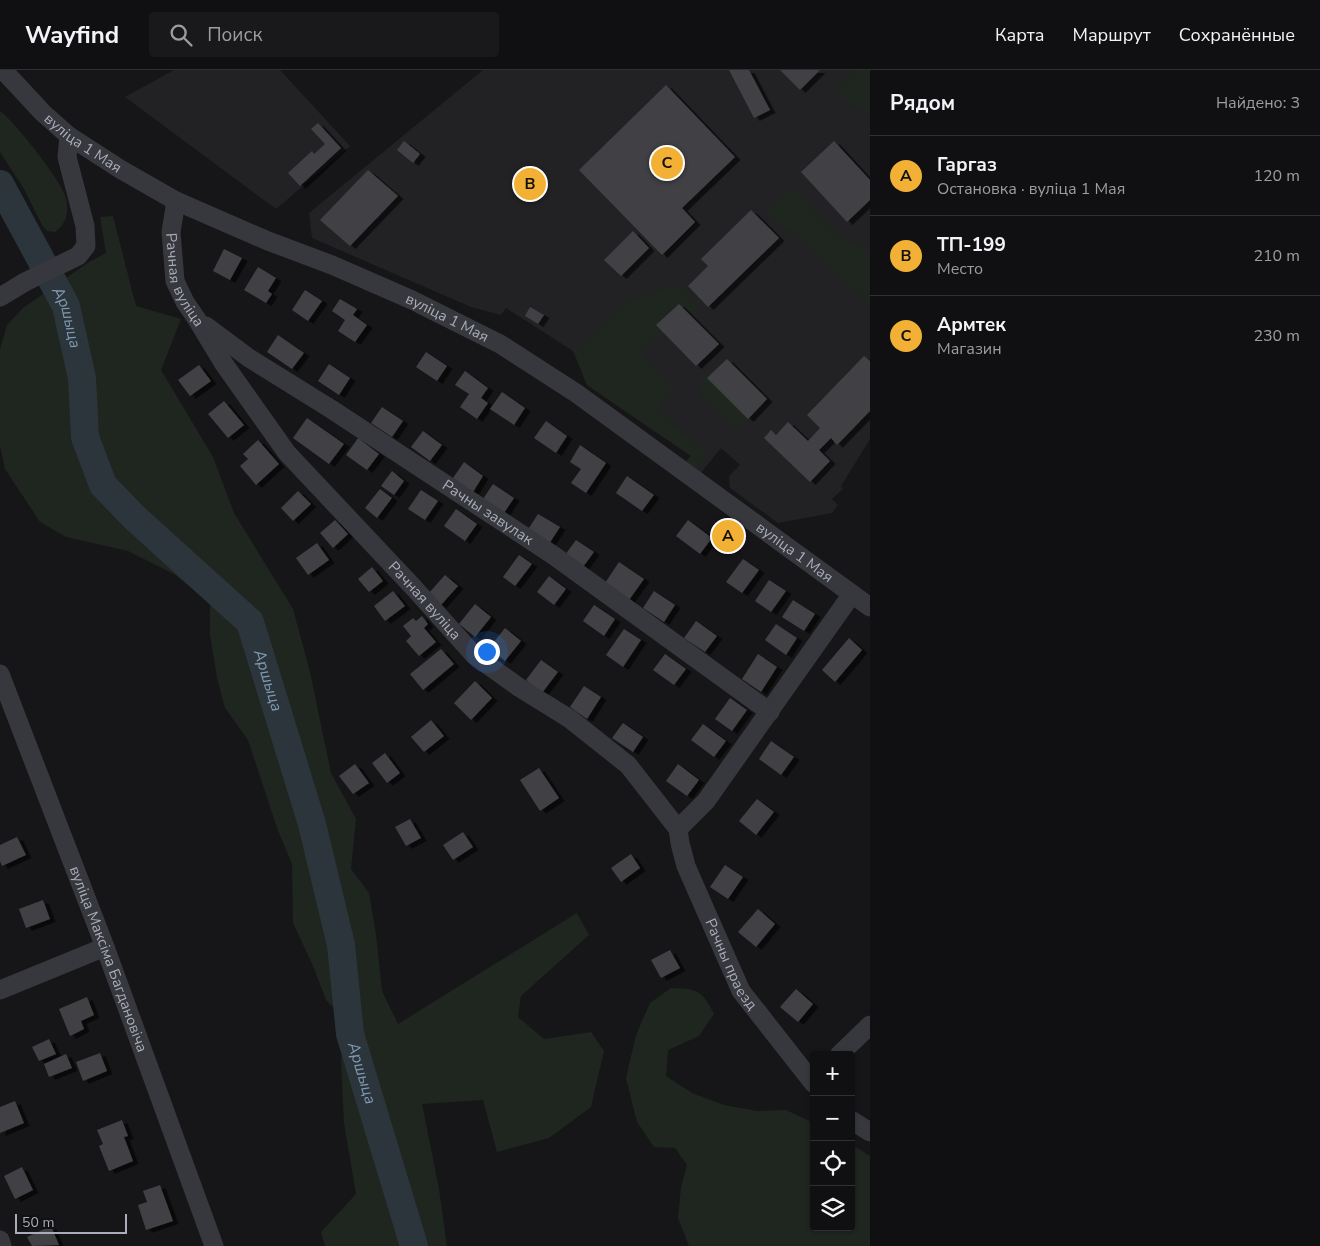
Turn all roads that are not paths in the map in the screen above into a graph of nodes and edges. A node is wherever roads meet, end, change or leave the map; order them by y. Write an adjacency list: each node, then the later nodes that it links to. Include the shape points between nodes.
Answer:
1 (3, 70): 2 (street, вуліца 1 Мая)
2 (69, 136): 3 (street, вуліца 1 Мая); 4 (street, via 67,157 85,226 86,246 78,256)
3 (176, 201): 5 (street, Рачная вуліца, via 171,232 176,281); 6 (street, вуліца 1 Мая, via 412,300 500,344 576,393)
4 (0, 297)
5 (198, 321): 9 (street, Рачны завулак, via 249,358 553,555); 10 (street, Рачная вуліца, via 287,453 474,655 570,719 628,765)
6 (852, 594): 7 (street, вуліца 1 Мая); 9 (street)
7 (870, 607)
8 (0, 674): 11 (street, вуліца Максіма Багдановіча)
9 (770, 712): 10 (street, via 706,801)
10 (678, 829): 15 (street, Рачны праезд, via 686,866 741,991)
11 (105, 947): 12 (street); 20 (street, вуліца Максіма Багдановіча)
12 (0, 990)
13 (870, 1025): 14 (street)
14 (842, 1051)
15 (810, 1077)
16 (855, 1123): 17 (street)
17 (870, 1132)
18 (0, 1240): 19 (street)
19 (2, 1246)
20 (214, 1246)

